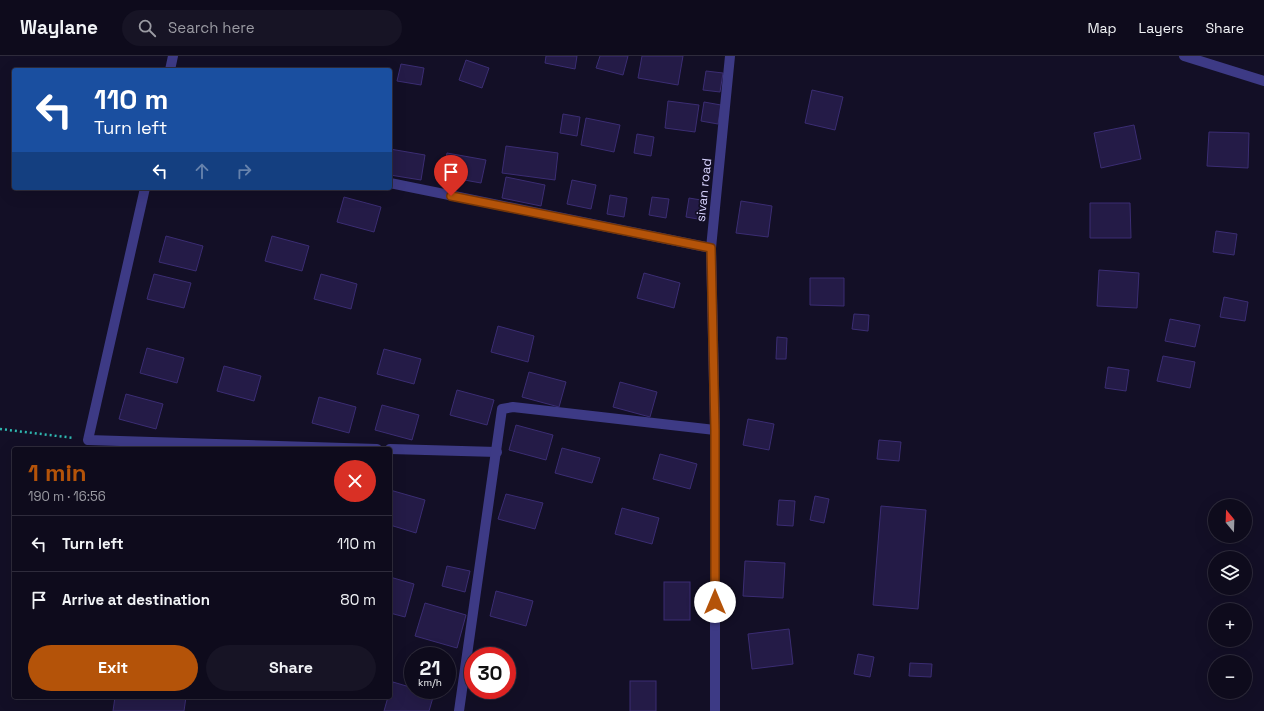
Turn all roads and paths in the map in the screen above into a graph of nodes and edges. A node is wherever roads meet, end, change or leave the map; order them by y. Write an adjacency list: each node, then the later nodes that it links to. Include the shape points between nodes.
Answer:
1 (173, 56): 4 (street)
2 (730, 56): 8 (street, sivan road)
3 (1184, 56): 5 (street)
4 (170, 68)
5 (1264, 81)
6 (392, 184): 8 (street)
7 (145, 190): 11 (street)
8 (711, 248): 10 (street, sivan road)
9 (0, 429): 11 (path)
10 (715, 430): 14 (street, via 513,407 502,409); 16 (street, sivan road)
11 (88, 440): 12 (street)
12 (313, 447)
13 (392, 449): 14 (street)
14 (497, 452): 15 (street)
15 (459, 711)
16 (715, 711)

